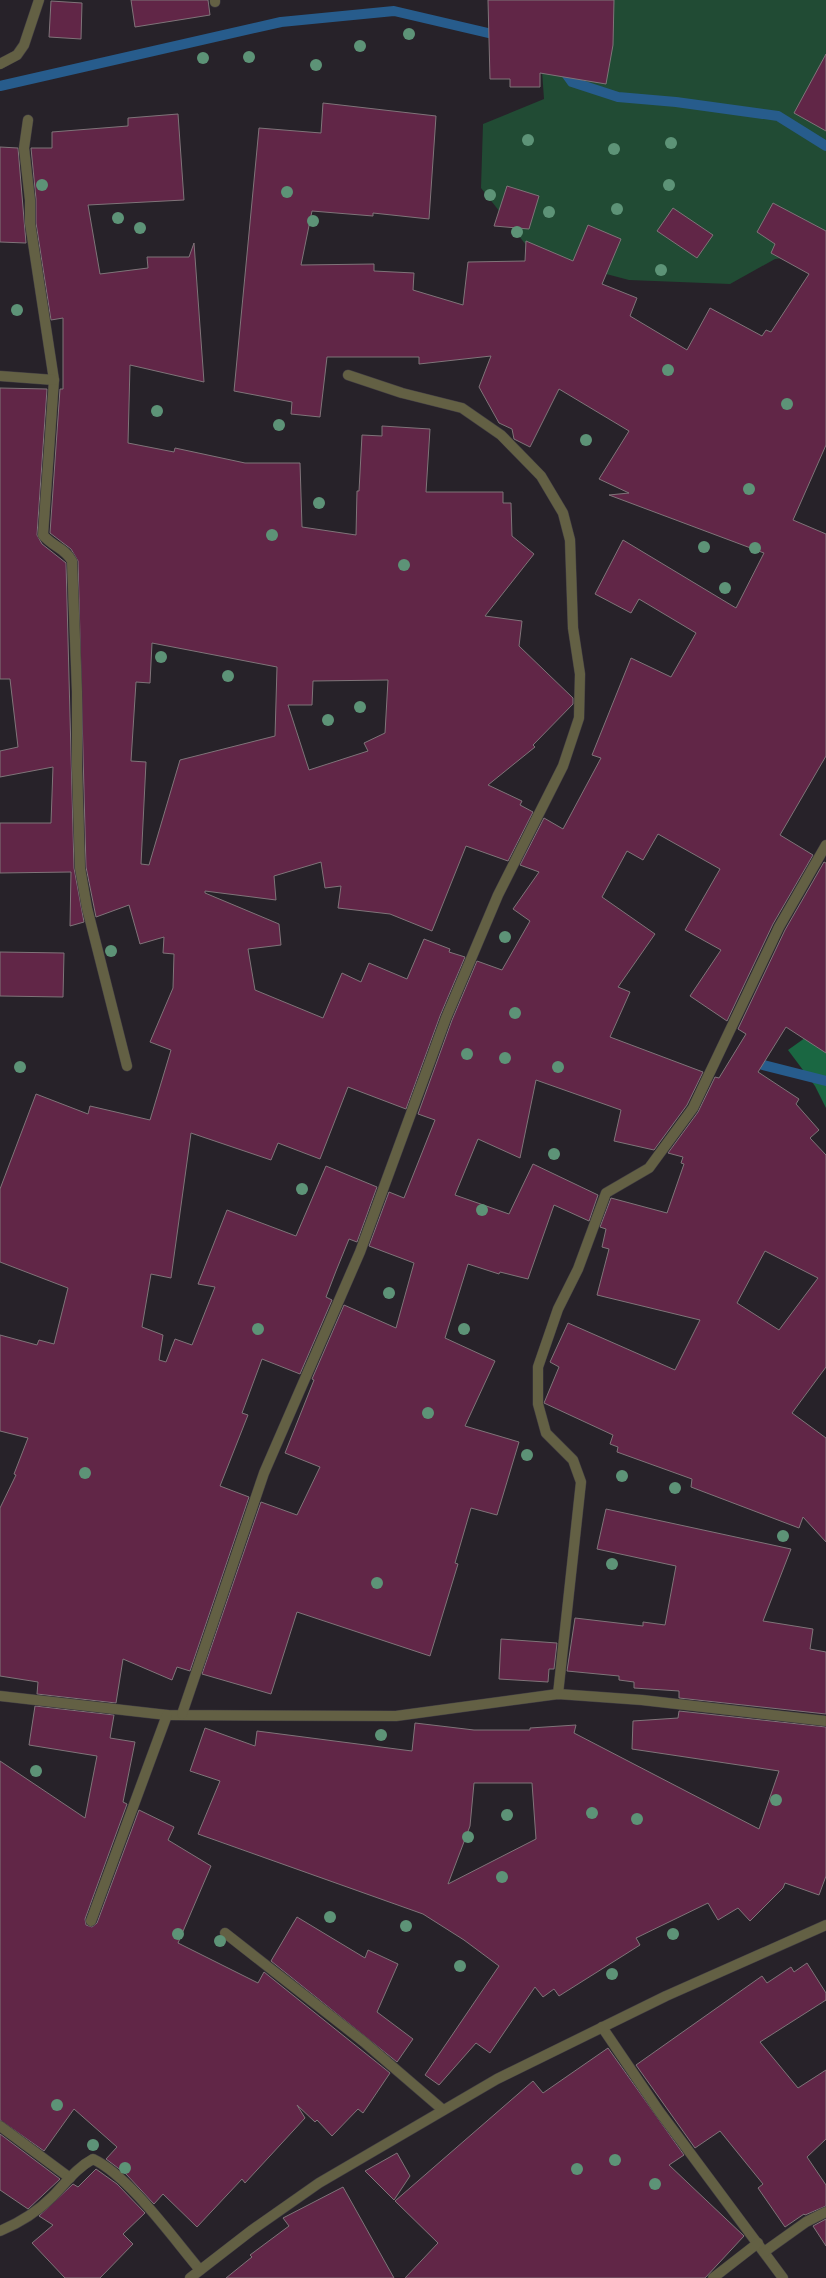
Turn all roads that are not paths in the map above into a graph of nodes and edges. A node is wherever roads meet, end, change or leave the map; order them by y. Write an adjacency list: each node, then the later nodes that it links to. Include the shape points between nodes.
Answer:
1 (38, 0): 2 (street, via 24,45 17,55)
2 (0, 64)
3 (28, 120): 6 (street, via 24,148 30,223)
4 (348, 375): 11 (street, via 402,393 462,408 502,435 540,476 563,514 570,540 573,628 580,674 579,718 562,766 498,895 446,1018 360,1252 264,1473)
5 (0, 376): 6 (street)
6 (54, 380): 8 (street, via 43,535 50,544 67,552 72,561 78,692 76,766 80,868 87,908)
7 (826, 845): 9 (street, via 779,927 693,1108 649,1168 606,1193 578,1269 558,1309 538,1367 538,1404 546,1433 574,1460 581,1482)
8 (127, 1066)
9 (558, 1694): 11 (street, via 396,1716); 13 (street, via 642,1700)
10 (0, 1696): 12 (street)
11 (182, 1714): 12 (street)
12 (166, 1715): 14 (street)
13 (826, 1721)
14 (91, 1921)
15 (826, 1925): 17 (street)
16 (225, 1933): 18 (street, via 364,2042)
17 (602, 2027): 18 (street, via 496,2079); 23 (street)
18 (443, 2110): 24 (street, via 319,2183)
19 (0, 2126): 20 (street)
20 (70, 2178): 22 (street, via 51,2199 20,2222); 24 (street, via 93,2159 104,2164 124,2180)
21 (826, 2212): 23 (street)
22 (0, 2231)
23 (761, 2248): 26 (street); 27 (street)
24 (200, 2270): 25 (street)
25 (190, 2278)
26 (713, 2278)
27 (783, 2278)

